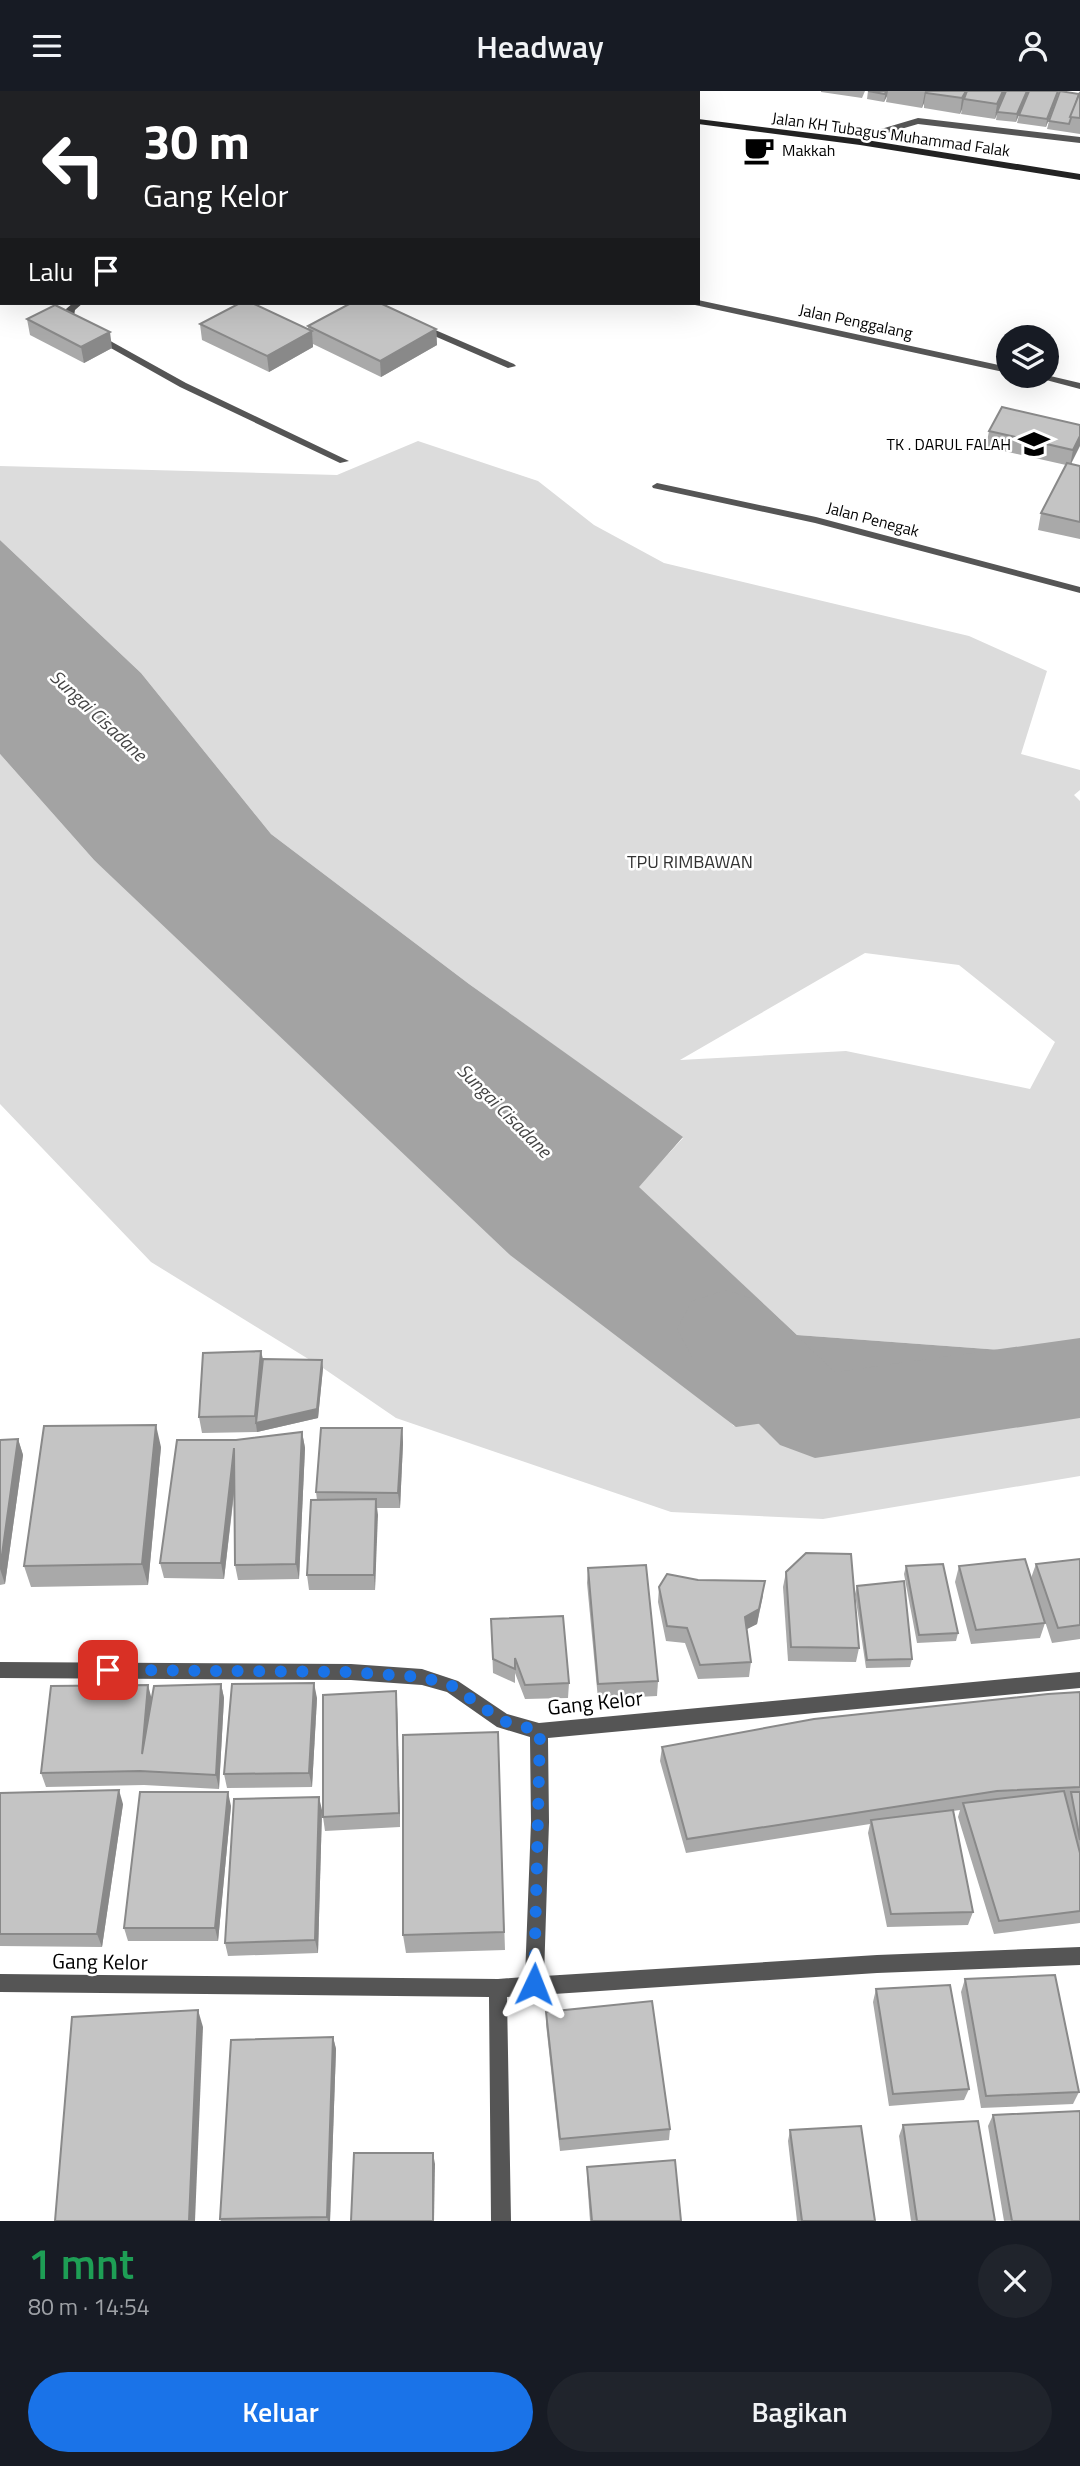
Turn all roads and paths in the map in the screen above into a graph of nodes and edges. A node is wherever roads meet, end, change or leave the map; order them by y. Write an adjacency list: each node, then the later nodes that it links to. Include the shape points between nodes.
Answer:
1 (700, 121): 3 (main road, Jalan KH Tubagus Muhammad Falak)
2 (1080, 140): 3 (street, via 918,121)
3 (860, 142): 4 (main road, Jalan KH Tubagus Muhammad Falak)
4 (1080, 177)
5 (700, 303): 9 (street, Jalan Penggalang)
6 (76, 305): 12 (street, via 69,313 73,322 123,352)
7 (403, 320): 8 (street)
8 (511, 366)
9 (996, 367)
10 (1059, 381): 11 (street)
11 (1080, 386)
12 (344, 461)
13 (657, 485): 14 (street, Jalan Penegak, via 816,520)
14 (1080, 590)
15 (0, 1670): 17 (street, Gang Kelor, via 351,1672 422,1677 452,1686 503,1721)
16 (1080, 1680): 17 (street, Gang Kelor)
17 (540, 1731): 20 (street)
18 (1080, 1956): 20 (street, Gang Kelor)
19 (0, 1983): 21 (street, Gang Kelor)
20 (534, 1984): 21 (street, Gang Kelor)
21 (498, 1988): 22 (street)
22 (501, 2221)

